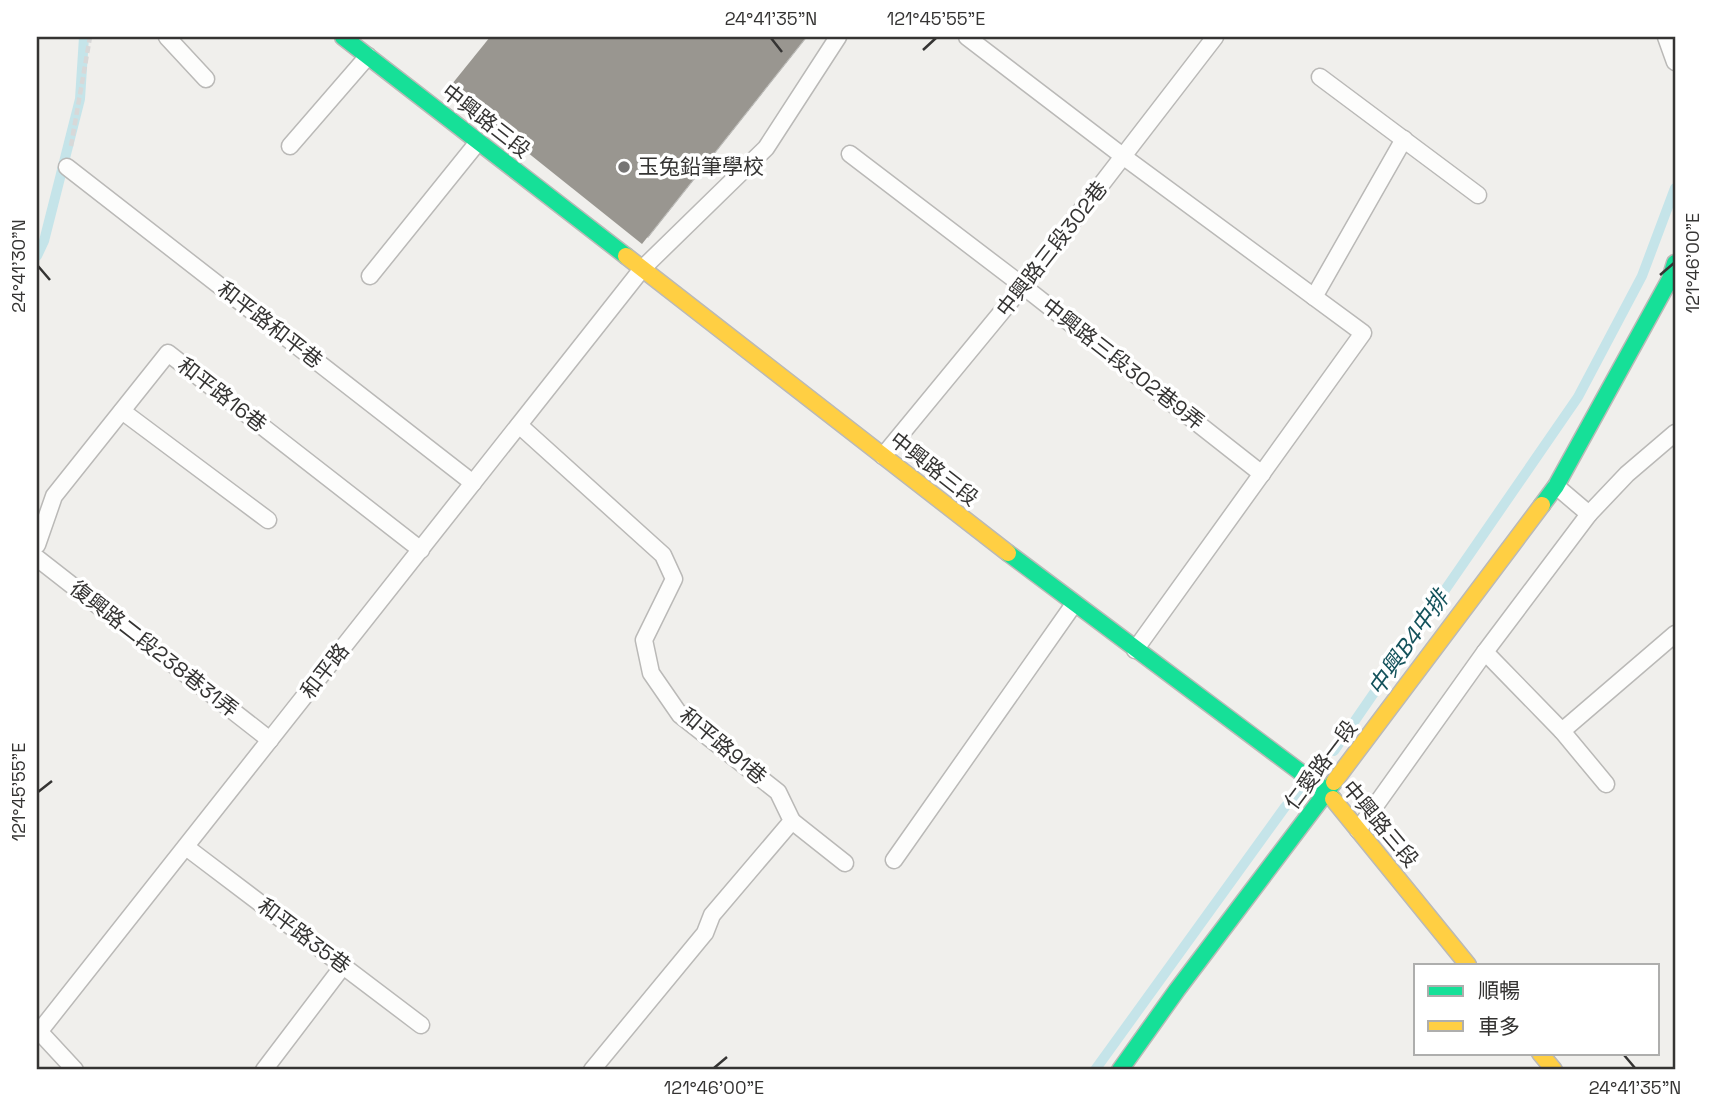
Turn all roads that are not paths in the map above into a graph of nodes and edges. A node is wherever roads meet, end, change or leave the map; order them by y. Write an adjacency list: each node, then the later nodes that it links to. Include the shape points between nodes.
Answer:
1 (167, 37): 10 (lane)
2 (343, 37): 7 (street, 中興路三段)
3 (838, 37): 19 (lane, 和平路, via 766,148)
4 (967, 37): 15 (lane)
5 (1215, 37): 15 (lane, 中興路三段302巷)
6 (1666, 37): 8 (lane)
7 (368, 56): 12 (street, 中興路三段); 13 (lane)
8 (1675, 62)
9 (1320, 77): 11 (lane)
10 (206, 79)
11 (1404, 139): 17 (lane); 22 (lane)
12 (478, 142): 19 (street, 中興路三段); 20 (lane)
13 (290, 146)
14 (850, 154): 21 (lane, 中興路三段302巷9弄)
15 (1124, 157): 21 (lane, 中興路三段302巷); 22 (lane)
16 (67, 167): 28 (lane, 和平路和平巷)
17 (1478, 195)
18 (1675, 263): 29 (street, 仁愛路一段)
19 (642, 269): 24 (lane, 和平路); 26 (street, 中興路三段)
20 (370, 276)
21 (1023, 286): 26 (lane, 中興路三段302巷); 27 (lane, 中興路三段302巷9弄)
22 (1314, 297): 27 (lane, via 1363,332)
23 (122, 411): 31 (lane); 32 (lane, 和平路16巷, via 54,496); 33 (lane, 和平路16巷, via 168,353)
24 (520, 425): 28 (lane, 和平路); 43 (lane, 和平路91巷, via 663,555 674,579 644,640 651,673 680,715 778,792)
25 (1675, 433): 30 (lane)
26 (883, 456): 35 (street, 中興路三段)
27 (1262, 474): 37 (lane)
28 (473, 483): 33 (lane, 和平路)
29 (1556, 486): 30 (lane); 42 (street, 仁愛路一段)
30 (1589, 514): 38 (lane)
31 (268, 520)
32 (37, 545)
33 (421, 550): 40 (lane, 和平路)
34 (37, 558): 40 (lane, 復興路二段238巷31弄)
35 (1074, 604): 37 (street, 中興路三段); 46 (lane)
36 (1675, 635): 39 (lane)
37 (1135, 650): 42 (street, 中興路三段)
38 (1485, 652): 39 (lane); 44 (lane)
39 (1562, 732): 41 (lane)
40 (270, 740): 45 (lane, 和平路)
41 (1606, 783)
42 (1327, 792): 44 (street, 中興路三段); 56 (street, 仁愛路一段)
43 (792, 821): 47 (lane); 55 (lane, via 712,915 705,933)
44 (1358, 831): 48 (street, 中興路三段)
45 (186, 847): 49 (lane, 和平路35巷); 51 (lane, 和平路)
46 (894, 860)
47 (845, 863)
48 (1467, 964)
49 (342, 966): 50 (lane, 和平路35巷); 54 (lane)
50 (421, 1025)
51 (38, 1031): 53 (lane, 和平路)
52 (1541, 1054): 57 (street)
53 (75, 1070)
54 (264, 1070)
55 (593, 1070)
56 (1120, 1070)
57 (1554, 1070)

